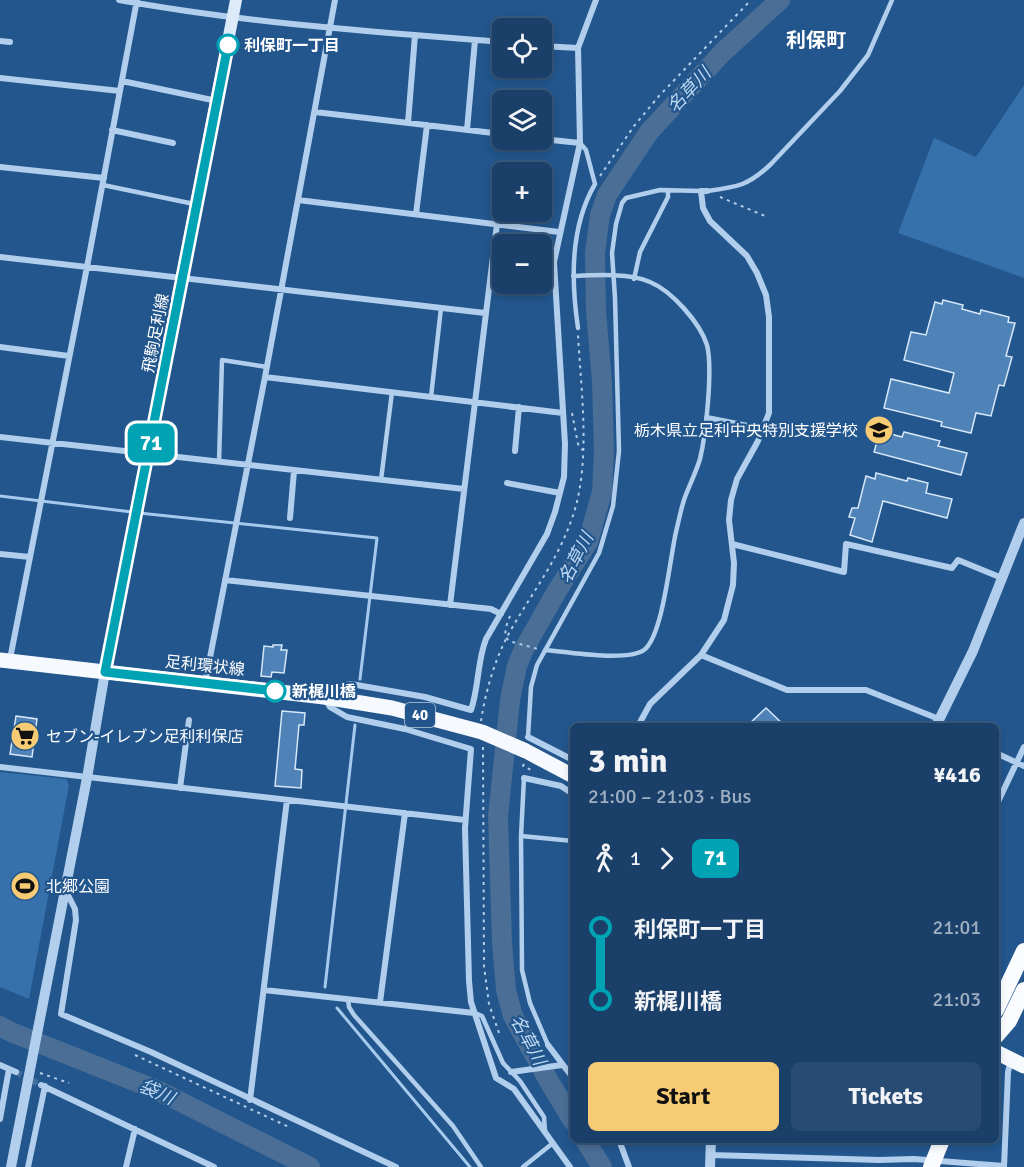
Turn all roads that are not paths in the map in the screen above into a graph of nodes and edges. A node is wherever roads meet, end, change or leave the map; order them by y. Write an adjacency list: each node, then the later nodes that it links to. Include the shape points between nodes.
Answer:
1 (119, 0): 6 (street)
2 (236, 0): 7 (main road, 飛駒足利線)
3 (335, 0): 8 (street)
4 (596, 0): 15 (street)
5 (892, 0): 32 (lane, via 868,55 840,91 771,164 741,186)
6 (136, 2): 7 (street); 17 (street)
7 (233, 18): 8 (street); 19 (main road, 飛駒足利線)
8 (329, 29): 9 (street); 20 (street)
9 (415, 35): 10 (street); 21 (street)
10 (475, 40): 12 (street); 24 (street)
11 (0, 41): 13 (street)
12 (492, 41)
13 (10, 42)
14 (552, 47): 15 (street)
15 (578, 48): 28 (street)
16 (0, 78): 18 (street)
17 (122, 81): 18 (street); 19 (street)
18 (120, 91): 23 (street)
19 (218, 100): 34 (main road, 飛駒足利線)
20 (315, 111): 21 (street); 33 (street)
21 (408, 123): 22 (street)
22 (427, 125): 24 (street); 35 (street)
23 (112, 130): 27 (street); 30 (street)
24 (467, 130): 25 (street)
25 (492, 133)
26 (552, 140): 28 (street)
27 (173, 143)
28 (580, 143): 37 (street); 40 (lane, via 586,150 595,183 575,244)
29 (0, 167): 30 (street)
30 (103, 181): 34 (lane); 39 (street)
31 (668, 190): 32 (lane); 41 (lane, via 626,198 622,203 612,253); 43 (lane, via 640,252)
32 (704, 191): 58 (street, via 703,208 710,221 747,256 766,295 769,413)
33 (298, 200): 35 (street); 44 (street)
34 (197, 205): 42 (main road, 飛駒足利線)
35 (416, 214): 36 (street)
36 (497, 224): 37 (street); 46 (street)
37 (559, 232): 56 (street, via 555,262)
38 (0, 257): 39 (street)
39 (87, 267): 42 (street); 49 (street)
40 (573, 276): 41 (lane); 47 (lane)
41 (613, 276): 43 (lane); 79 (lane, via 619,451 613,506 599,553)
42 (183, 279): 44 (street); 62 (main road, 飛駒足利線)
43 (634, 279): 57 (lane, via 652,282 672,297 687,312 706,343)
44 (281, 289): 45 (street); 50 (street)
45 (441, 308): 46 (street); 53 (lane)
46 (485, 313): 54 (street)
47 (578, 328)
48 (0, 347): 49 (street)
49 (69, 356): 60 (street)
50 (267, 367): 51 (street); 63 (lane, via 222,360)
51 (265, 377): 52 (street); 64 (street)
52 (392, 392): 53 (street); 66 (lane)
53 (431, 397): 54 (street)
54 (474, 402): 55 (street); 68 (street)
55 (519, 407): 56 (street); 61 (street)
56 (563, 413): 69 (street, via 565,463)
57 (707, 418): 58 (street); 79 (lane, via 700,459 681,512 663,603 649,645 627,656)
58 (763, 429): 72 (street, via 737,479 731,500)
59 (0, 437): 60 (street)
60 (52, 443): 62 (street); 74 (street)
61 (515, 451)
62 (148, 455): 63 (street); 82 (main road, 飛駒足利線)
63 (219, 462): 64 (street)
64 (247, 465): 65 (street); 76 (street)
65 (294, 471): 66 (street); 70 (street)
66 (381, 480): 68 (street)
67 (507, 483): 69 (street)
68 (464, 489): 77 (street)
69 (561, 493): 78 (street, via 540,548)
70 (290, 518)
71 (1024, 523): 75 (street)
72 (732, 544): 75 (street, via 844,572 846,544 952,568 958,560); 80 (street, via 733,585 724,620)
73 (0, 554): 74 (street)
74 (30, 557): 81 (street)
75 (1002, 578): 88 (street, via 973,651)
76 (225, 580): 77 (street); 83 (street)
77 (450, 605): 78 (street, via 491,609)
78 (501, 614): 84 (street, via 482,649 471,710 351,684 336,687)
79 (543, 650): 89 (lane, via 534,674)
80 (701, 655): 86 (street, via 650,704); 87 (street, via 787,690 866,690)
81 (5, 661): 82 (main road, 足利環状線 / 40)
82 (105, 672): 83 (main road, 足利環状線 / 40); 97 (street)
83 (205, 683): 84 (main road, 足利環状線 / 40)
84 (324, 697): 96 (main road, 足利環状線 / 40, via 412,713 534,756); 104 (street, via 330,707 347,717 471,749)
85 (189, 720): 99 (street)
86 (640, 723)
87 (935, 723)
88 (937, 723)
89 (528, 737): 92 (street)
90 (1024, 747): 93 (street)
91 (999, 754): 93 (street)
92 (570, 758)
93 (1017, 762): 94 (street); 102 (street)
94 (1024, 766)
95 (0, 767): 97 (street)
96 (570, 774)
97 (87, 778): 99 (street); 107 (street)
98 (524, 778): 100 (street, via 561,786); 105 (lane)
99 (180, 788): 101 (street)
100 (570, 792)
101 (287, 800): 103 (street); 109 (street)
102 (999, 800)
103 (405, 813): 104 (street); 112 (street)
104 (465, 820): 114 (street, via 467,944)
105 (521, 836): 106 (lane); 116 (lane, via 522,970 530,1003)
106 (570, 841)
107 (65, 888): 123 (street, via 76,920 61,1014); 134 (street, via 40,1014 34,1068)
108 (1024, 951): 113 (highway)
109 (264, 990): 111 (street); 123 (street)
110 (1024, 990): 115 (highway)
111 (348, 999): 112 (street); 139 (lane, via 354,1015 453,1126)
112 (380, 1002): 114 (street)
113 (999, 1004)
114 (474, 1013): 121 (lane, via 482,1016); 126 (street, via 496,1078 514,1089)
115 (999, 1033)
116 (548, 1045): 120 (street)
117 (999, 1054): 118 (main road)
118 (1018, 1063): 133 (street, via 1008,1072)
119 (0, 1065): 124 (street, via 12,1071)
120 (559, 1066): 121 (street); 122 (street)
121 (511, 1072): 126 (lane, via 544,1117)
122 (570, 1075)
123 (250, 1100): 138 (street)
124 (0, 1119)
125 (135, 1129): 135 (street, via 43,1085); 136 (street); 137 (street)
126 (545, 1131): 127 (street)
127 (553, 1143): 140 (lane); 141 (street)
128 (619, 1143): 142 (street)
129 (711, 1143): 131 (street)
130 (941, 1143): 132 (highway)
131 (710, 1155): 132 (street, via 914,1159); 143 (street)
132 (932, 1164): 133 (street)
133 (1004, 1166)
134 (11, 1167)
135 (28, 1167)
136 (126, 1167)
137 (214, 1167)
138 (396, 1167)
139 (481, 1167)
140 (523, 1167)
141 (570, 1167)
142 (629, 1167)
143 (710, 1167)

